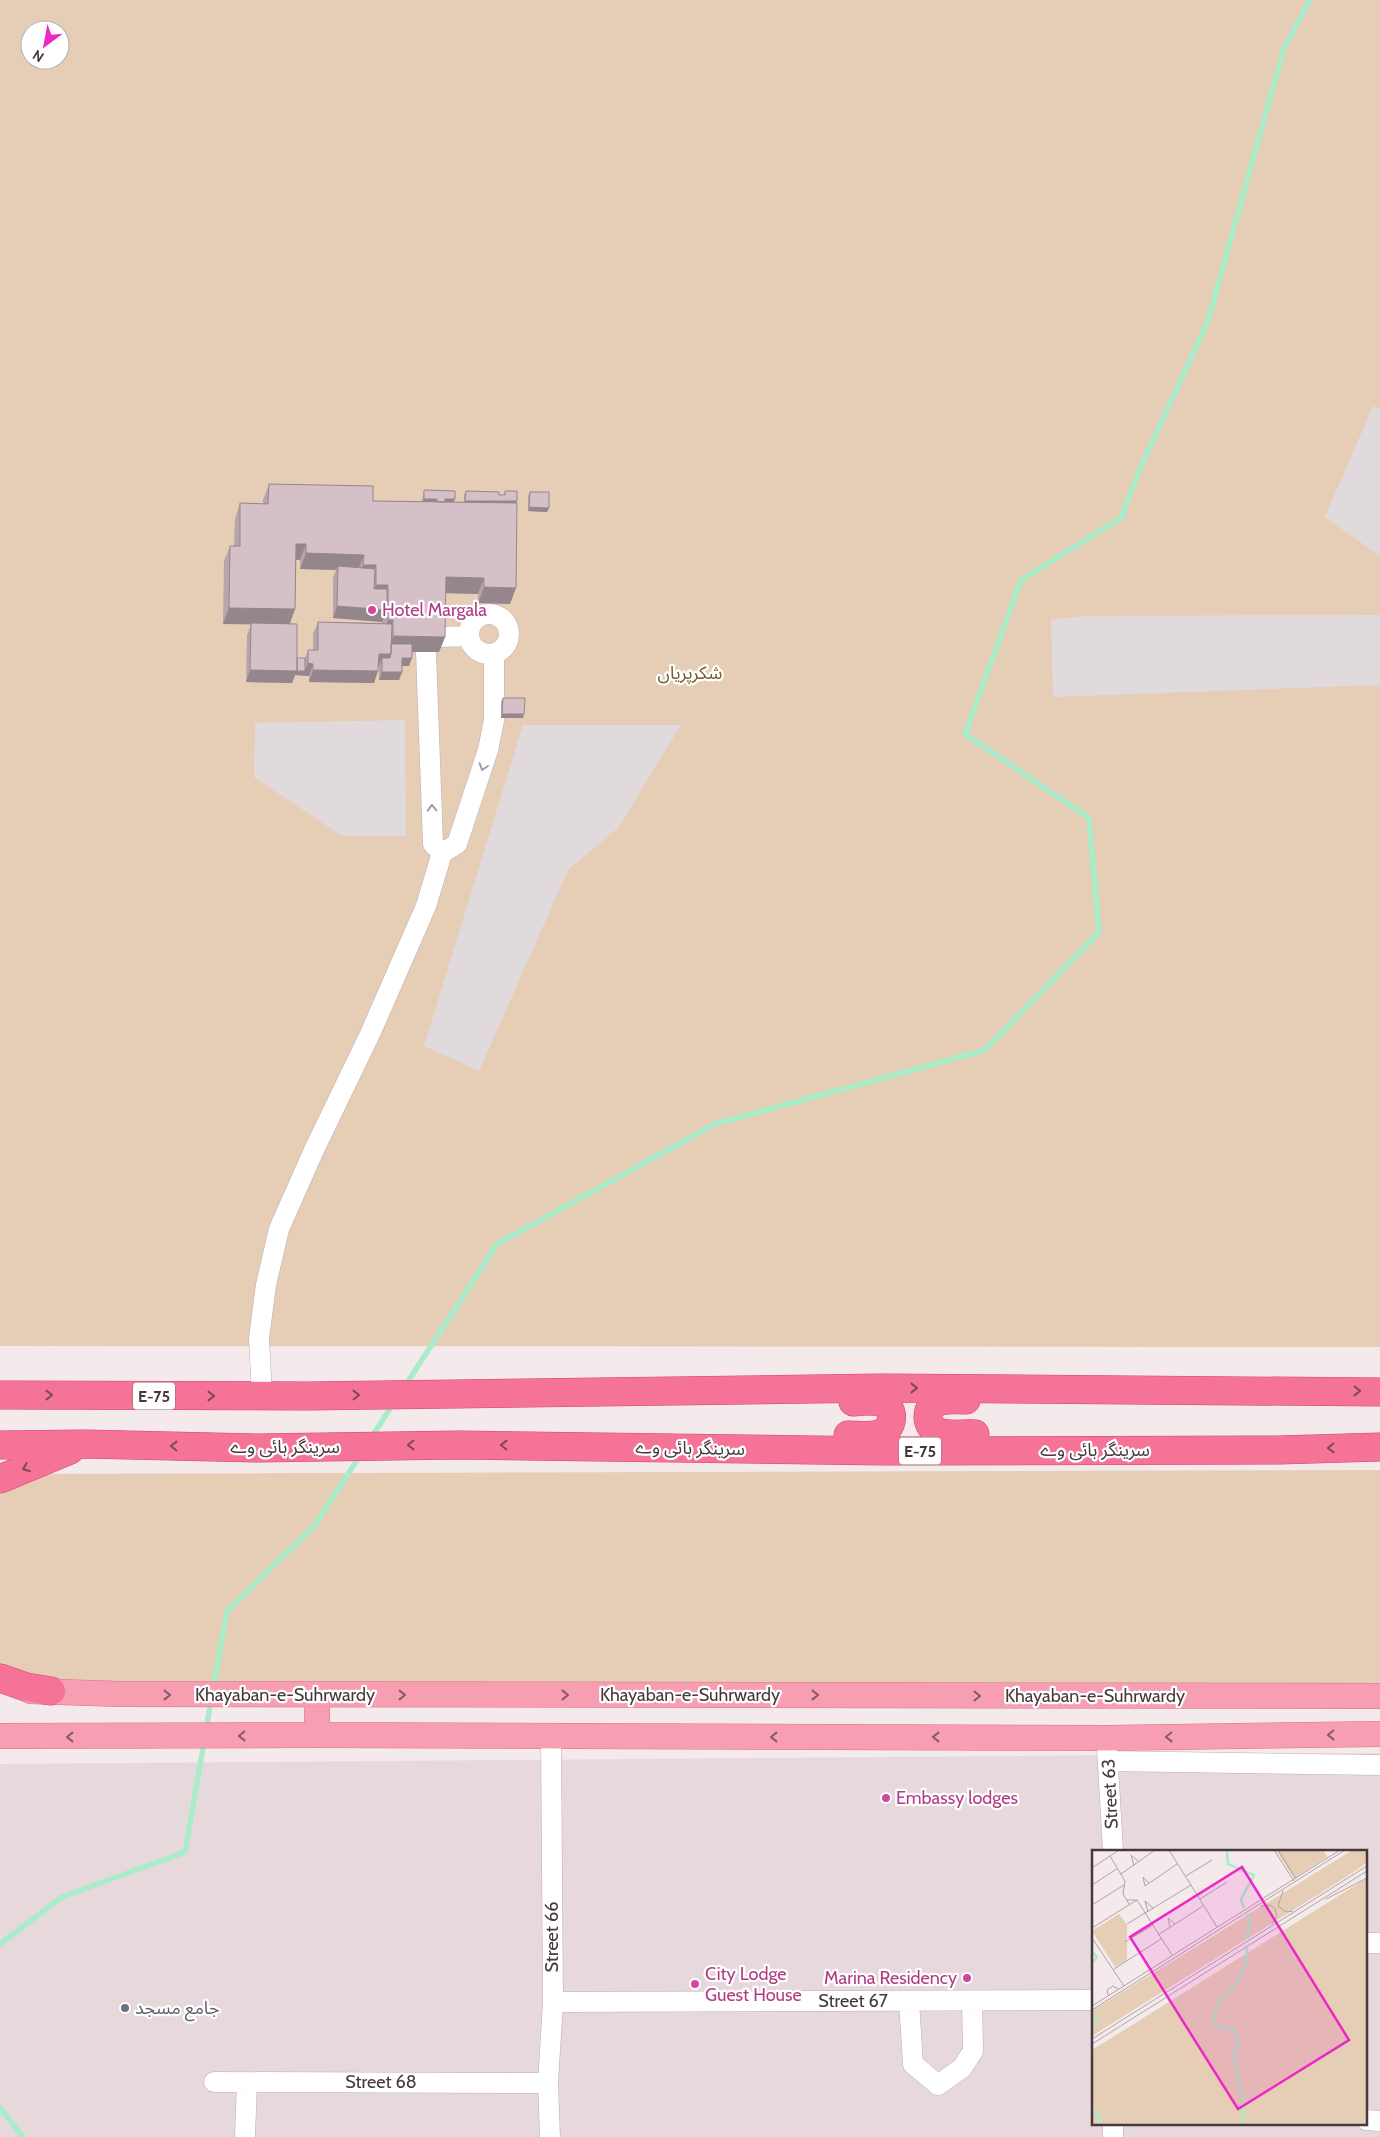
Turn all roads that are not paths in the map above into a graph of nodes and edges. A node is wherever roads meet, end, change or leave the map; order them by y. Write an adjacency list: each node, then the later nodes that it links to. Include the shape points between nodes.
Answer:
1 (469, 636): 2 (street, via 479,652); 2 (street, via 472,623 482,615 501,618 510,636 504,649); 3 (street, one-way to 1, via 433,844 428,693 433,645)
2 (494, 654): 3 (street, one-way to 3, via 494,720 488,750 457,844)
3 (442, 853): 8 (street, via 426,906 279,1229 266,1285 259,1338)
4 (1320, 1390): 5 (highway, E-75, one-way to 4, via 882,1388); 6 (highway, E-75, one-way to 6); 13 (highway, via 1264,1402 940,1400 934,1403 928,1414 930,1426 942,1433 1213,1434 1248,1439)
5 (502, 1392): 8 (highway, E-75, one-way to 5); 11 (highway, via 556,1402 873,1401 886,1405 892,1416 889,1427 878,1434 606,1434 574,1437)
6 (1380, 1392)
7 (0, 1395): 8 (highway, E-75, one-way to 8)
8 (262, 1396)
9 (85, 1444): 10 (highway, سرینگر ہائی وے / E-75); 11 (highway, سرینگر ہائی وے / E-75, one-way to 9, via 258,1448); 14 (highway, one-way to 14)
10 (0, 1445)
11 (539, 1446): 13 (highway, سرینگر ہائی وے / E-75, via 884,1451)
12 (1380, 1447): 13 (highway, سرینگر ہائی وے / E-75, one-way to 13)
13 (1279, 1450)
14 (0, 1479)
15 (0, 1678): 17 (highway)
16 (0, 1691): 17 (main road, Khayaban-e-Suhrwardy)
17 (51, 1691): 18 (main road, Khayaban-e-Suhrwardy, one-way to 18)
18 (317, 1695): 19 (main road, Khayaban-e-Suhrwardy, one-way to 19); 21 (main road)
19 (1380, 1696)
20 (1380, 1734): 24 (main road, one-way to 24)
21 (317, 1735): 22 (main road, one-way to 22); 23 (main road)
22 (0, 1736)
23 (551, 1737): 24 (main road, one-way to 23); 30 (street, Street 66)
24 (1107, 1749): 25 (street); 26 (street, Street 63)
25 (1380, 1765)
26 (1113, 1850)
27 (972, 2000): 28 (street, Street 67); 29 (street, Street 67); 29 (street, via 973,2051 962,2068 938,2085 913,2064)
28 (1092, 2000)
29 (909, 2001): 30 (street, Street 67)
30 (553, 2002): 33 (street, Street 66)
31 (214, 2082): 32 (street, Street 68)
32 (247, 2082): 33 (street, Street 68); 35 (street)
33 (548, 2083): 36 (street, Street 66)
34 (1113, 2124): 37 (street)
35 (245, 2137)
36 (550, 2137)
37 (1113, 2137)

